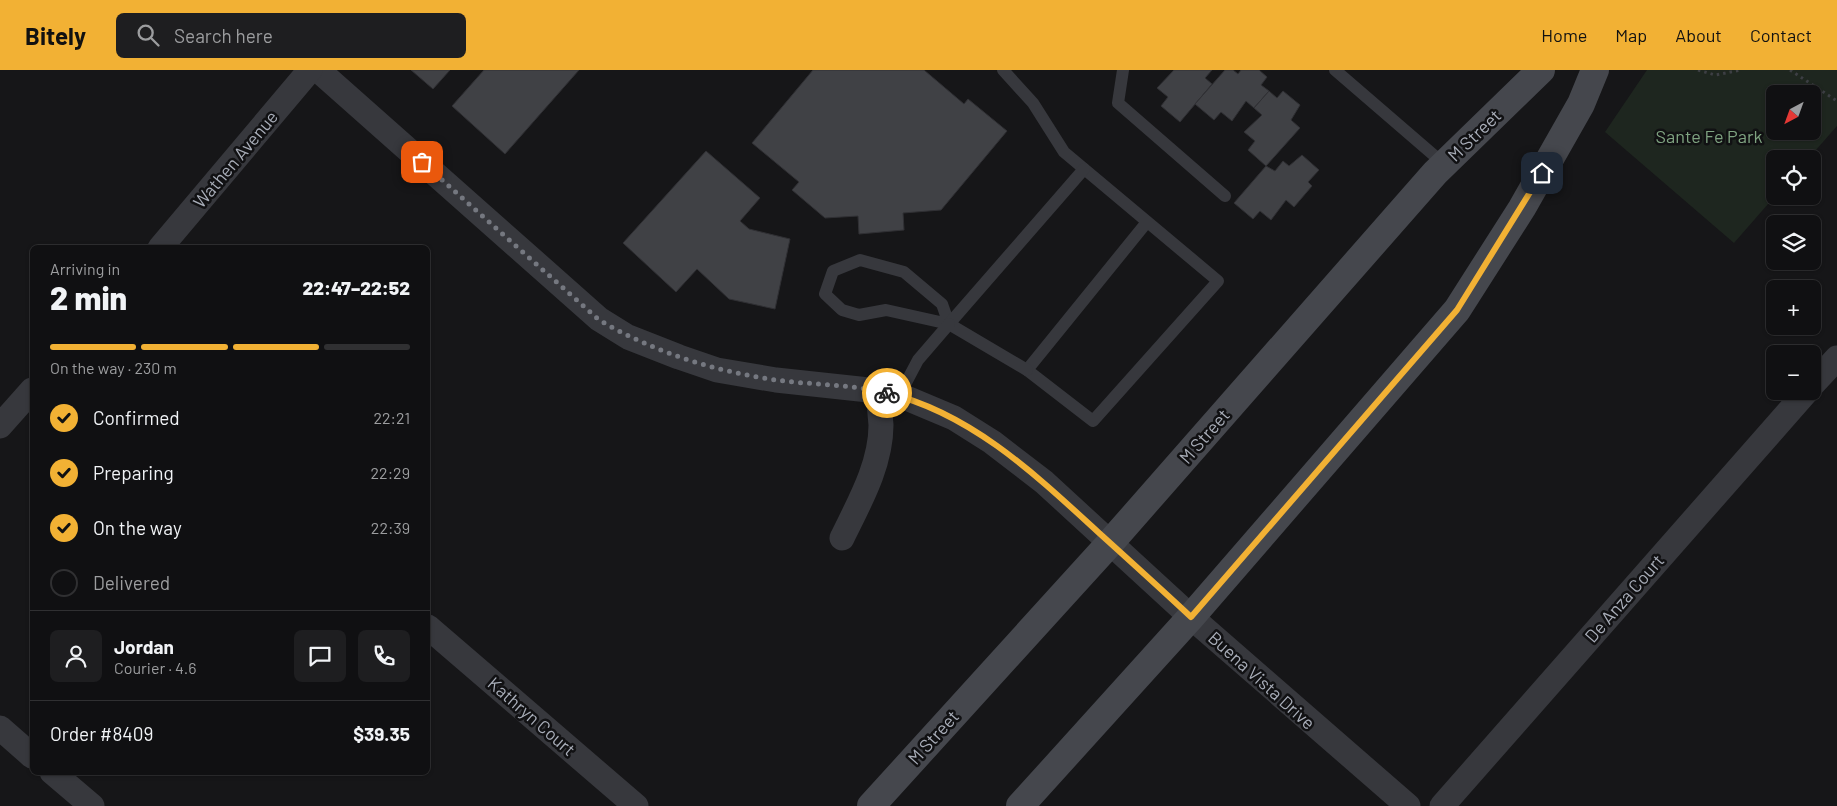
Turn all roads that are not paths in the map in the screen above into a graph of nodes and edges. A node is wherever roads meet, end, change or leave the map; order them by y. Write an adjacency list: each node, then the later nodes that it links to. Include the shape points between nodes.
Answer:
1 (310, 70): 12 (street, Wathen Avenue)
2 (318, 70): 18 (street, Buena Vista Drive, via 599,320 628,337 717,370)
3 (1003, 70): 9 (lane, via 1033,103 1064,152)
4 (1123, 70): 10 (lane, via 1118,103)
5 (1335, 70): 8 (lane)
6 (1541, 70): 8 (street, M Street)
7 (1595, 70): 23 (street, via 1581,104 1522,208 1457,310)
8 (1444, 164): 22 (street, M Street)
9 (1084, 169): 11 (lane); 13 (lane)
10 (1225, 196)
11 (1147, 222): 15 (lane); 15 (lane, via 1218,280 1094,421)
12 (163, 245)
13 (949, 324): 13 (lane, via 942,304 904,272 860,260 833,271 825,294 842,310 859,315 886,310); 15 (lane); 18 (lane)
14 (1837, 358): 16 (street)
15 (1027, 370)
16 (1821, 375)
17 (30, 392): 20 (street)
18 (889, 393): 21 (street, via 875,463); 22 (street, Buena Vista Drive, via 954,418 992,442 1044,482)
19 (1799, 400): 33 (street, De Anza Court)
20 (0, 426)
21 (842, 538)
22 (1110, 543): 23 (street, Buena Vista Drive); 30 (street, M Street)
23 (1191, 617): 31 (street); 32 (street, Buena Vista Drive)
24 (430, 629): 29 (street, Kathryn Court)
25 (0, 728): 26 (street)
26 (30, 754)
27 (56, 775): 28 (street)
28 (92, 806)
29 (636, 806)
30 (871, 806)
31 (1020, 806)
32 (1408, 806)
33 (1442, 806)

